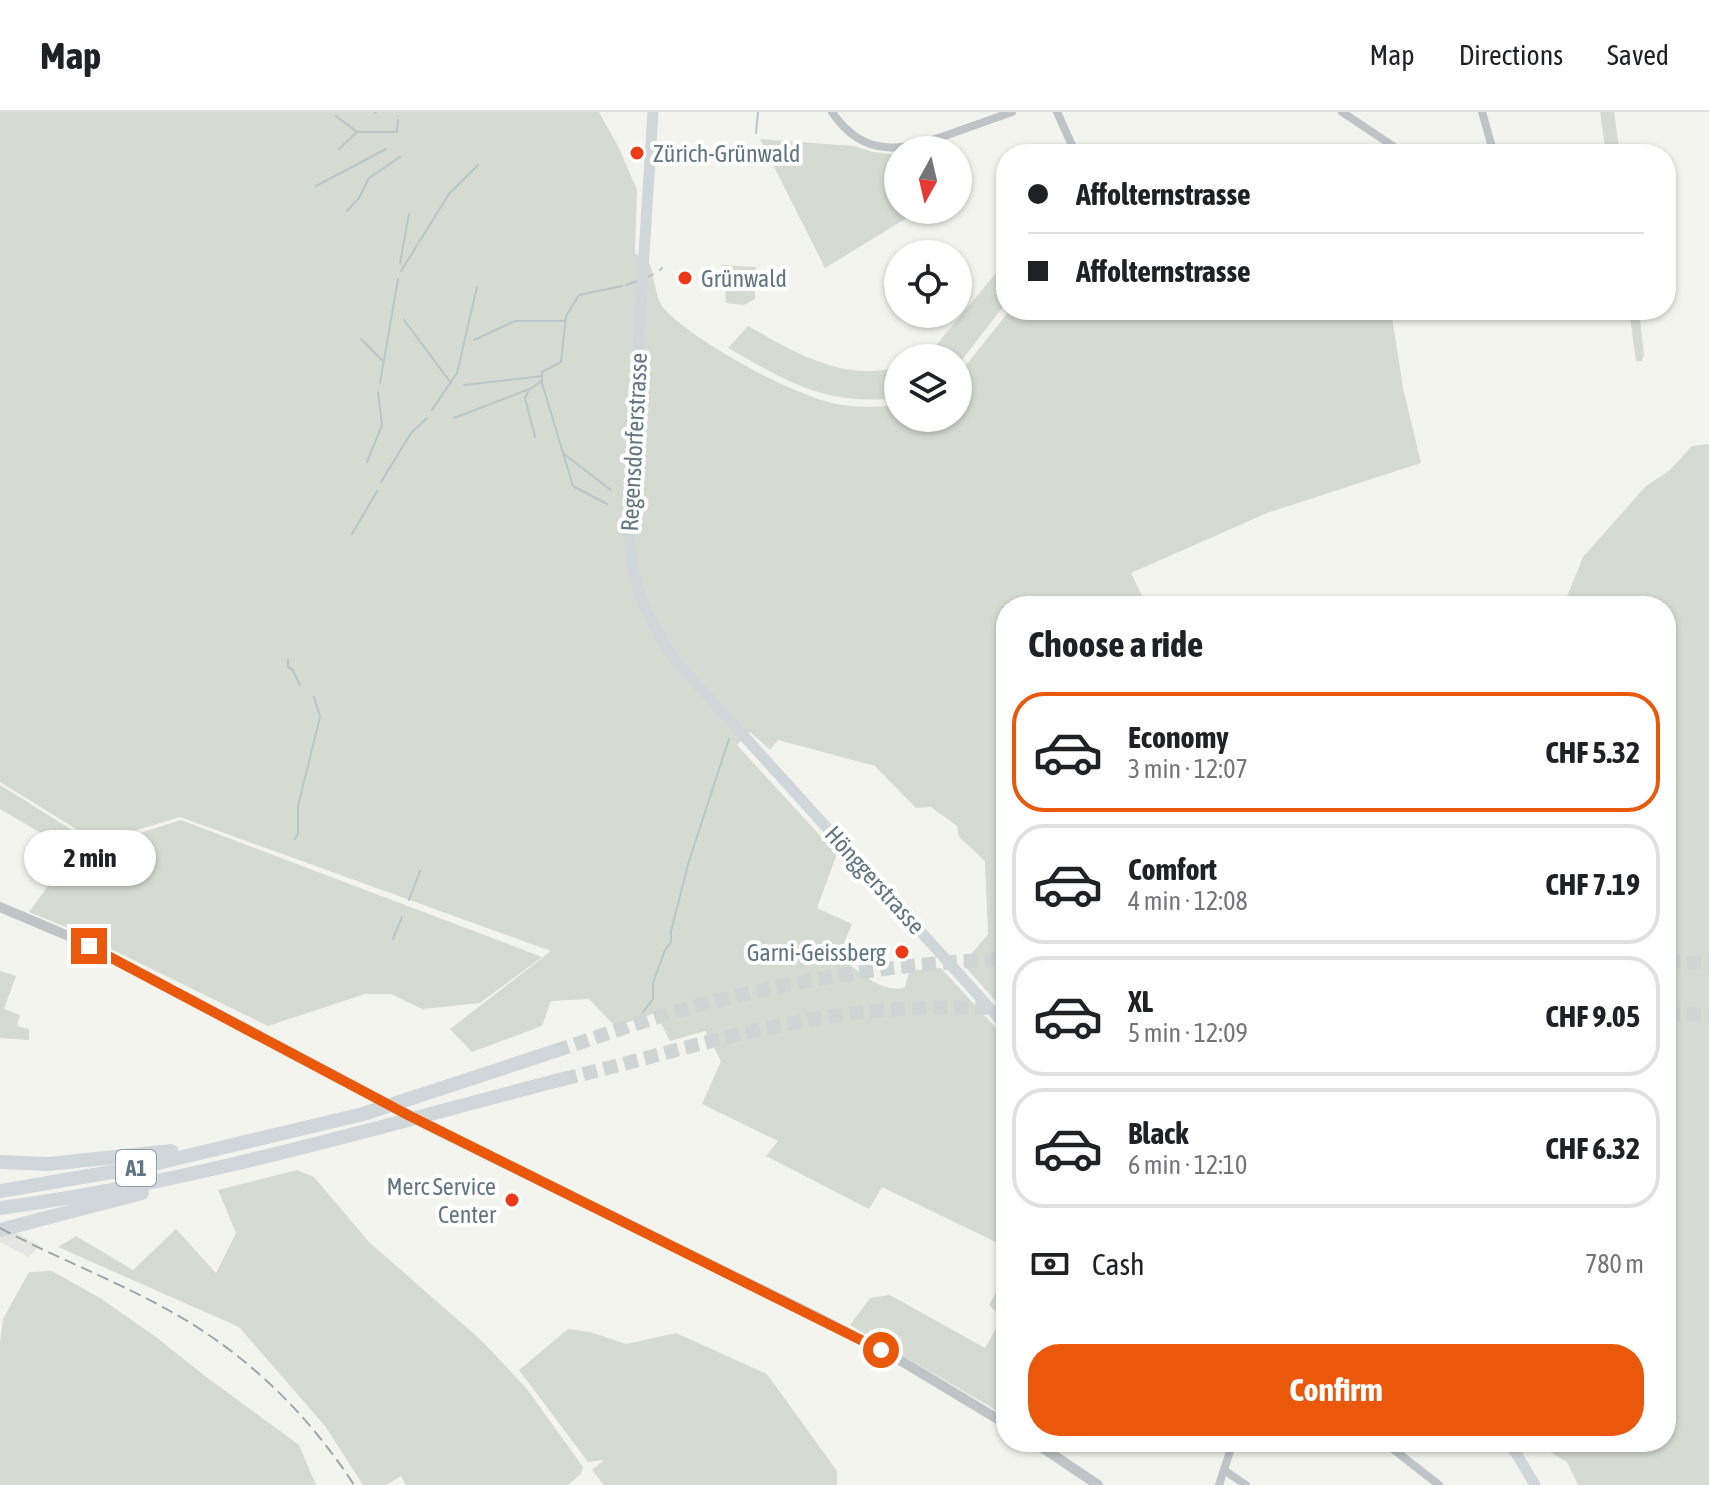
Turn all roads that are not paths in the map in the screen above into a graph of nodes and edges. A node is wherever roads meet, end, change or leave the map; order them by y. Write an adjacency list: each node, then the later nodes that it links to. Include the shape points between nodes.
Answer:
1 (653, 112): 10 (main road, Regensdorferstrasse, via 629,489 632,574 656,633)
2 (832, 112): 3 (street, via 846,131 872,145 893,148)
3 (1012, 112)
4 (1057, 112): 7 (street)
5 (1342, 112): 8 (street)
6 (1482, 112): 9 (street)
7 (1071, 144)
8 (1392, 144)
9 (1493, 144)
10 (742, 735): 12 (main road, Hönggerstrasse)
11 (0, 907): 21 (street, via 78,940 435,1129 815,1316)
12 (996, 1015)
13 (555, 1051): 15 (highway, A1, via 363,1114)
14 (563, 1079): 17 (highway, A1)
15 (271, 1136): 16 (highway, via 72,1162); 18 (highway, A1, via 141,1167)
16 (0, 1162)
17 (187, 1175): 19 (highway, A1); 20 (highway, via 142,1193)
18 (0, 1191)
19 (3, 1208)
20 (0, 1230)
21 (996, 1418)
22 (1049, 1452): 27 (street)
23 (1230, 1452): 26 (street)
24 (1397, 1452): 30 (street)
25 (1515, 1452): 31 (main road)
26 (1224, 1470): 28 (street); 29 (street)
27 (1098, 1485)
28 (1219, 1485)
29 (1246, 1485)
30 (1439, 1485)
31 (1535, 1485)

